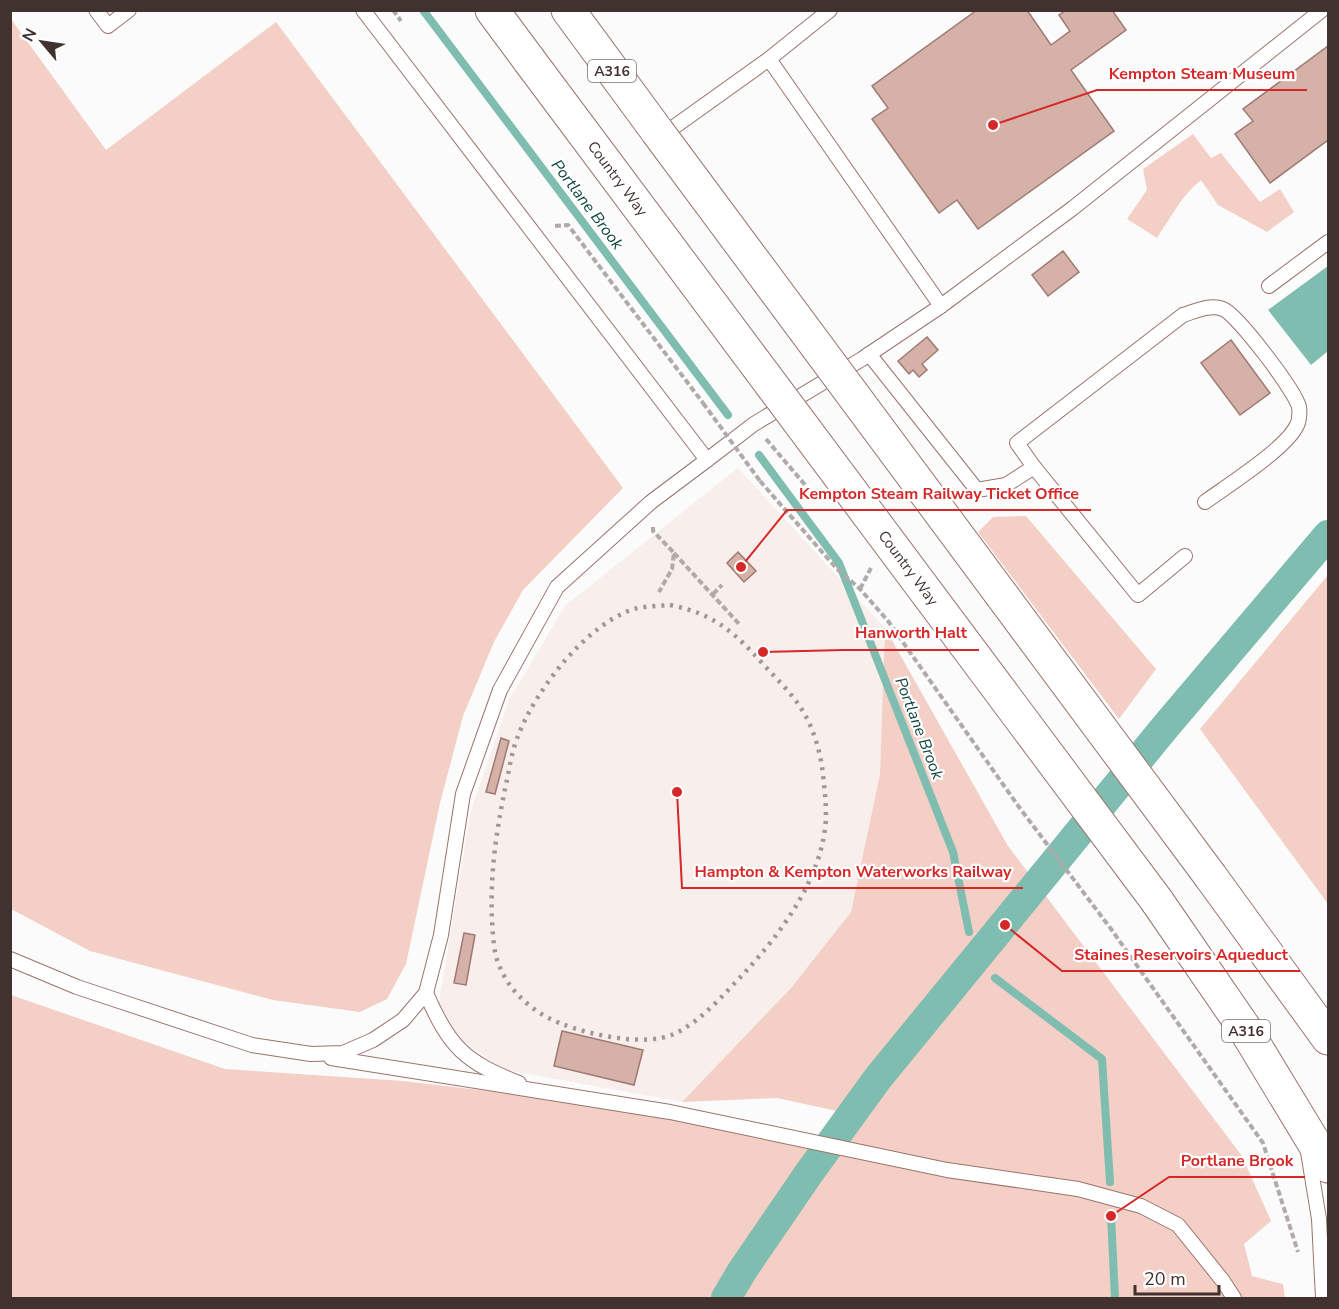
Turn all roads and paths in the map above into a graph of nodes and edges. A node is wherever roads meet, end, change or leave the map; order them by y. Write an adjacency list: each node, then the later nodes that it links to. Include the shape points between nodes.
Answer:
1 (96, 10): 2 (lane, via 108,26)
2 (129, 10)
3 (363, 10): 16 (lane)
4 (492, 10): 35 (highway, Country Way / A316, bridge, via 1157,900)
5 (568, 10): 10 (highway, A316)
6 (580, 10): 10 (highway)
7 (830, 10): 9 (lane)
8 (1322, 10): 14 (lane, via 1073,208)
9 (769, 59): 10 (lane); 14 (lane)
10 (666, 129): 29 (highway, A316, bridge)
11 (568, 225): 24 (path, bridge, via 760,481 837,569)
12 (1329, 242): 13 (lane)
13 (1269, 286)
14 (942, 306): 15 (lane)
15 (868, 354): 16 (lane, via 754,424); 17 (lane, via 977,490 1006,486)
16 (706, 459): 18 (lane)
17 (1034, 467): 19 (lane, via 1017,443 1183,315 1212,307 1225,309 1241,323 1299,407 1297,425 1267,458); 21 (lane, via 1138,595)
18 (651, 502): 20 (path, via 653,531); 30 (lane, via 557,587 500,690 463,794 441,935)
19 (1205, 502)
20 (674, 553): 25 (path, via 672,569); 26 (path)
21 (1185, 556)
22 (866, 576): 24 (path)
23 (722, 585): 26 (path)
24 (860, 589): 37 (path, via 888,621 1263,1143 1299,1258)
25 (659, 592)
26 (713, 594): 27 (path)
27 (740, 625)
28 (10, 959): 33 (lane, via 77,987 252,1045)
29 (1289, 984): 31 (lane); 32 (highway, A316)
30 (426, 993): 33 (lane, via 403,1020 373,1040 342,1053); 34 (lane, via 441,1028 464,1056 490,1072)
31 (1329, 1012)
32 (1329, 1038)
33 (311, 1054): 34 (lane)
34 (543, 1093): 38 (lane, via 670,1112 947,1170 1078,1189 1141,1206 1178,1225)
35 (1302, 1121): 36 (highway, Country Way / A316); 37 (lane, via 1319,1218)
36 (1329, 1166)
37 (1323, 1294)
38 (1232, 1298)

